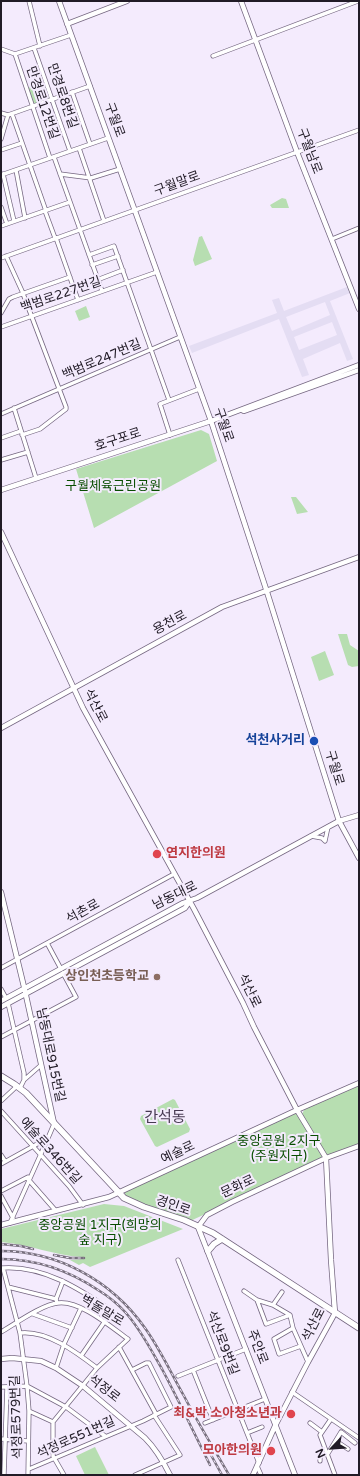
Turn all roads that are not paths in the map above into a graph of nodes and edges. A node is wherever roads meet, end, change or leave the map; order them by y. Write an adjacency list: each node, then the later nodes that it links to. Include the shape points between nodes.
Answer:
1 (29, 1): 9 (street)
2 (59, 1): 6 (main road, 구월로)
3 (126, 1): 6 (main road)
4 (241, 1): 8 (main road, 구월남로)
5 (358, 1): 8 (street)
6 (67, 24): 7 (main road, 구월로)
7 (71, 35): 9 (street); 14 (main road, 구월로)
8 (255, 40): 13 (street); 28 (main road, 구월남로)
9 (40, 46): 10 (street)
10 (34, 48): 12 (street); 16 (street, 만경로8번길)
11 (1, 49): 12 (street)
12 (15, 54): 17 (street, 만경로12번길)
13 (213, 56)
14 (90, 86): 15 (street); 22 (main road, 구월로)
15 (72, 92): 16 (street); 24 (street)
16 (52, 99): 17 (street); 27 (street, 만경로8번길)
17 (32, 106): 19 (street); 29 (street, 만경로12번길)
18 (1, 113): 19 (street)
19 (10, 114): 21 (street); 23 (street)
20 (359, 130): 28 (street, 구월말로)
21 (1, 138)
22 (108, 138): 24 (street); 31 (main road, 구월로)
23 (22, 143): 26 (street); 30 (street)
24 (90, 144): 25 (street)
25 (79, 148): 27 (street); 35 (street)
26 (1, 150)
27 (70, 151): 29 (street)
28 (297, 152): 38 (street, 구월말로); 48 (main road, 구월남로)
29 (52, 157): 30 (street); 33 (street, 만경로12번길)
30 (30, 165): 32 (street); 39 (street)
31 (120, 169): 35 (street); 38 (main road, 구월로)
32 (16, 170): 34 (street); 40 (street)
33 (60, 174): 35 (street); 36 (street, 만경로12번길)
34 (2, 175): 41 (street)
35 (90, 178): 42 (street)
36 (70, 202): 39 (street); 46 (street, 만경로12번길)
37 (1, 206): 43 (street)
38 (134, 210): 42 (street, 구월말로); 55 (main road, 구월로)
39 (46, 211): 40 (street); 47 (street)
40 (25, 218): 41 (street)
41 (14, 221): 43 (street)
42 (104, 221): 46 (street, 구월말로)
43 (8, 223): 44 (street)
44 (1, 226)
45 (359, 228): 48 (street)
46 (80, 230): 47 (street, 구월말로); 49 (street, 만경로12번길)
47 (56, 238): 50 (street, 구월말로); 56 (street)
48 (332, 239): 64 (main road, 구월남로)
49 (89, 255): 51 (street, via 114,246); 53 (street, 만경로12번길)
50 (6, 256): 52 (street, 구월말로); 61 (street, 백범로247번길)
51 (118, 256): 53 (street); 54 (street)
52 (1, 258)
53 (92, 265): 57 (street, 만경로12번길)
54 (123, 270): 57 (street); 58 (street)
55 (157, 272): 58 (street, 백범로227번길); 68 (main road, 구월로)
56 (70, 277): 59 (street); 61 (street)
57 (97, 280): 60 (street, 만경로12번길)
58 (127, 283): 60 (street, 백범로227번길); 69 (street, 백범로247번길)
59 (74, 288): 62 (street); 63 (street)
60 (102, 292): 62 (street, 백범로227번길)
61 (23, 294): 63 (street, 백범로247번길); 65 (street, via 10,299)
62 (78, 300): 66 (street, 백범로227번길)
63 (27, 306): 66 (street, 백범로247번길)
64 (359, 309)
65 (1, 313)
66 (31, 316): 67 (street, 백범로227번길); 72 (street, 백범로247번길)
67 (1, 326)
68 (180, 337): 69 (street, 백범로247번길); 73 (main road, 구월로)
69 (152, 349): 72 (street, 백범로247번길); 74 (street)
70 (359, 365): 76 (main road, 호구포로)
71 (359, 370): 76 (main road, 호구포로, via 268,404 244,412)
72 (59, 389): 75 (street, 백범로247번길); 79 (street, via 66,409 40,429)
73 (199, 389): 74 (street); 78 (main road, 구월로)
74 (169, 400): 80 (street, via 160,404)
75 (14, 408): 77 (street, 백범로247번길); 79 (street)
76 (242, 410): 78 (main road, 호구포로)
77 (1, 414)
78 (211, 421): 80 (main road, 호구포로); 88 (main road, 구월로)
79 (22, 433): 81 (street); 82 (street)
80 (170, 435): 84 (main road, 호구포로)
81 (1, 438)
82 (28, 452): 83 (street); 84 (street)
83 (1, 460)
84 (36, 478): 85 (main road, 호구포로)
85 (1, 490)
86 (1, 532): 89 (main road, 석산로)
87 (359, 557): 88 (main road, 용천로)
88 (267, 592): 89 (main road, 용천로, via 222,607); 92 (main road, 구월로)
89 (74, 688): 90 (main road, 용천로); 96 (main road, 석산로)
90 (1, 728)
91 (359, 815): 92 (main road, 남동대로)
92 (339, 821): 93 (main road, 남동대로); 95 (main road, 구월로)
93 (328, 827): 94 (main road, 남동대로); 94 (street, via 325,841)
94 (311, 836): 98 (main road, 남동대로)
95 (359, 858)
96 (174, 874): 98 (main road, 석산로); 99 (street, 석촌로)
97 (1, 894): 100 (main road, 남동대로915번길)
98 (190, 901): 102 (main road, 남동대로, via 185,908); 118 (main road, 석산로)
99 (47, 943): 100 (street, 석촌로); 102 (street)
100 (17, 959): 101 (street, 석촌로); 104 (main road, 남동대로915번길)
101 (1, 968)
102 (62, 971): 104 (main road); 109 (street, via 76,997)
103 (1, 989): 105 (street)
104 (25, 991): 105 (main road); 107 (main road); 109 (main road, 남동대로915번길)
105 (6, 998): 106 (main road)
106 (1, 1001)
107 (8, 1003): 108 (main road); 110 (street)
108 (1, 1007)
109 (32, 1021): 110 (street); 112 (main road, 남동대로915번길)
110 (14, 1030): 111 (street); 114 (street)
111 (1, 1037)
112 (41, 1065): 114 (street); 120 (main road, 남동대로915번길)
113 (2, 1077): 116 (main road, 경인로)
114 (24, 1080): 116 (street)
115 (359, 1083): 118 (main road, 예술로)
116 (19, 1087): 117 (street); 120 (main road, 경인로)
117 (1, 1101)
118 (297, 1110): 126 (main road, 석산로); 130 (main road, 예술로)
119 (1, 1111): 122 (street, 예술로346번길)
120 (54, 1124): 121 (street); 130 (main road, 경인로)
121 (48, 1138): 122 (street); 125 (street)
122 (33, 1146): 125 (street, 예술로346번길); 127 (street)
123 (359, 1146): 126 (main road, 문화로)
124 (1, 1154): 127 (street)
125 (40, 1155): 128 (street); 132 (street, 예술로346번길)
126 (326, 1158): 138 (main road, 문화로, via 207,1215); 151 (main road, 석산로)
127 (3, 1162)
128 (28, 1179): 129 (street); 133 (street); 134 (street)
129 (1, 1192)
130 (118, 1194): 132 (main road, 예술로); 138 (main road, 경인로, via 127,1201)
131 (1, 1196): 134 (street)
132 (83, 1205): 133 (main road, 예술로)
133 (56, 1211): 135 (main road, 예술로)
134 (12, 1216): 135 (street); 136 (street)
135 (16, 1222): 136 (main road, 예술로)
136 (10, 1223): 137 (main road, 예술로)
137 (1, 1226)
138 (198, 1227): 139 (main road, 경인로); 140 (main road, 주안로)
139 (222, 1240): 140 (main road); 151 (main road, 경인로)
140 (208, 1251): 164 (main road, 주안로)
141 (178, 1260): 168 (street, 석산로9번길)
142 (2, 1268): 143 (street, via 46,1274); 144 (street, 석정로579번길)
143 (63, 1281): 148 (street); 155 (street, via 112,1311)
144 (8, 1287): 148 (street, 벽돌말로); 154 (street, 석정로579번길)
145 (244, 1292): 147 (street)
146 (282, 1292): 149 (street)
147 (257, 1300): 149 (street); 153 (street, via 266,1324)
148 (57, 1301): 150 (street, 벽돌말로); 152 (street)
149 (274, 1305): 153 (street)
150 (80, 1308): 155 (street, 벽돌말로); 156 (street)
151 (335, 1313): 158 (main road, 경인로); 169 (main road, 석산로)
152 (33, 1314): 154 (street); 156 (street)
153 (290, 1315): 157 (street)
154 (17, 1322): 159 (street); 160 (street, 석정로579번길)
155 (104, 1322): 163 (street, 벽돌말로, via 128,1339); 165 (street)
156 (72, 1328): 161 (street)
157 (293, 1328): 162 (street); 162 (street, via 274,1339 279,1354)
158 (359, 1328)
159 (1, 1332)
160 (20, 1333): 161 (street, via 42,1336); 167 (street, 석정로579번길)
161 (64, 1344): 165 (street); 170 (street)
162 (301, 1346): 169 (street)
163 (119, 1347): 171 (street); 172 (street)
164 (246, 1348): 168 (street); 180 (main road, 주안로)
165 (81, 1356): 171 (street)
166 (1, 1358): 167 (main road, 석정로)
167 (24, 1359): 170 (main road, 석정로, via 41,1361); 175 (street, 석정로579번길)
168 (218, 1360): 173 (street); 182 (street, 석산로9번길)
169 (308, 1362): 179 (main road, 석산로)
170 (56, 1368): 176 (main road, 석정로)
171 (97, 1368): 176 (street)
172 (132, 1370): 184 (street); 184 (street, 석정로551번길, via 149,1363 171,1407)
173 (193, 1370): 174 (street); 186 (street)
174 (178, 1376)
175 (27, 1386): 178 (street); 181 (street); 183 (street, 석정로579번길)
176 (83, 1386): 181 (street); 190 (main road, 석정로)
177 (1, 1387): 178 (street)
178 (7, 1387): 198 (street)
179 (292, 1392): 185 (street); 191 (main road, 석산로)
180 (265, 1399): 182 (street); 191 (main road, 주안로)
181 (66, 1407): 187 (street); 195 (street)
182 (237, 1410): 186 (street); 194 (street, 석산로9번길)
183 (29, 1411): 187 (street); 199 (street, 석정로579번길)
184 (155, 1415): 190 (street, 석정로551번길); 206 (street, via 180,1455)
185 (331, 1419): 193 (street); 196 (street)
186 (213, 1420): 188 (street)
187 (53, 1422): 204 (street)
188 (205, 1423)
189 (310, 1423): 193 (street)
190 (131, 1425): 195 (street, 석정로551번길); 206 (main road, 석정로, via 152,1445)
191 (275, 1426): 207 (main road, 석산로); 216 (main road, 주안로)
192 (262, 1427): 194 (street)
193 (322, 1432): 203 (street, via 320,1436)
194 (247, 1433): 207 (street, 석산로9번길)
195 (105, 1436): 204 (street, 석정로551번길)
196 (359, 1438)
197 (1, 1439): 198 (street)
198 (6, 1440): 199 (street); 209 (street)
199 (28, 1441): 208 (street, 석정로579번길)
200 (336, 1441): 201 (street, via 341,1432); 202 (street); 203 (street)
201 (355, 1443)
202 (348, 1449)
203 (327, 1454): 205 (street, via 320,1455); 217 (street)
204 (55, 1459): 208 (street, 석정로551번길); 211 (street)
205 (320, 1461)
206 (164, 1462): 212 (street); 213 (main road, 석정로)
207 (258, 1465): 214 (main road, 석산로); 215 (street, 석산로9번길)
208 (29, 1469): 210 (street, 석정로579번길)
209 (4, 1475)
210 (28, 1475)
211 (64, 1475)
212 (135, 1475)
213 (170, 1475)
214 (253, 1475)
215 (261, 1475)
216 (295, 1475)
217 (335, 1475)

